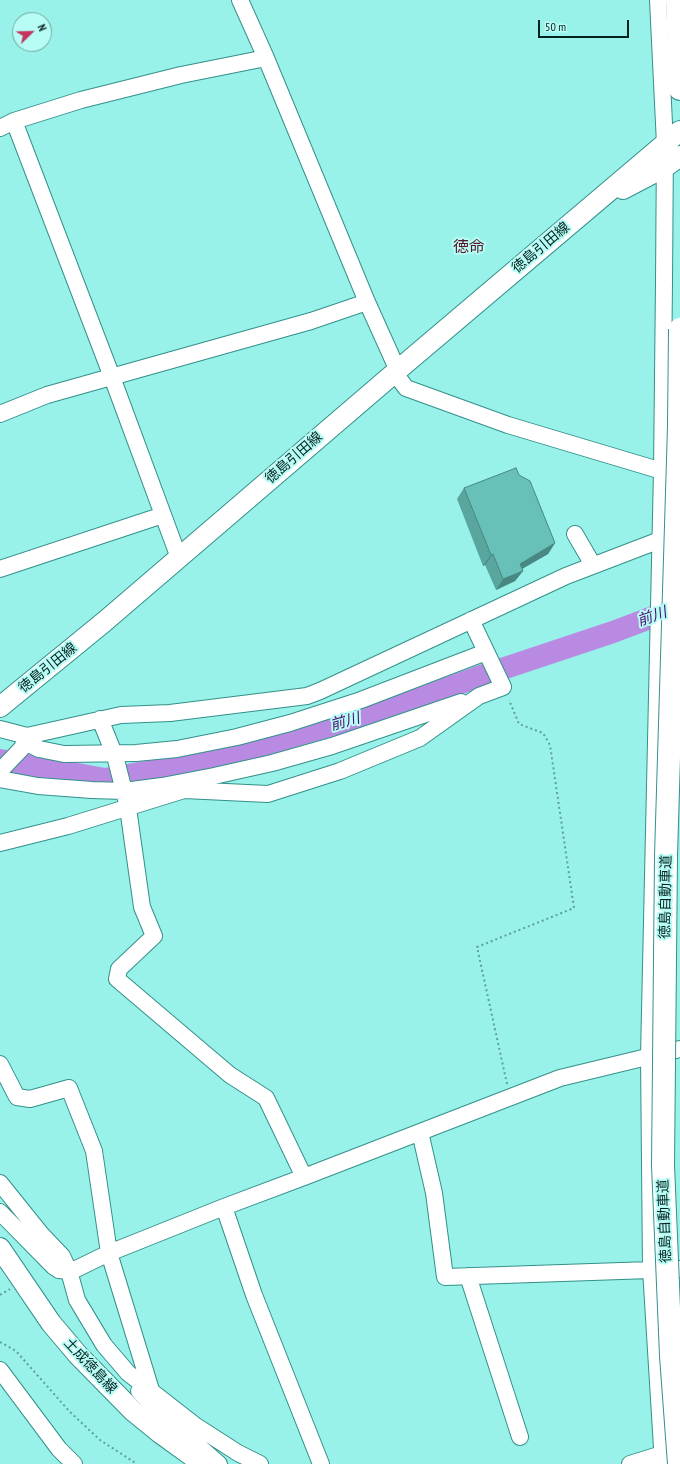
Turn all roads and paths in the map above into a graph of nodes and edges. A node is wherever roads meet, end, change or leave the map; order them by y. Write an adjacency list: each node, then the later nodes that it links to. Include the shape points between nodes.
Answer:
1 (240, 0): 4 (street)
2 (658, 0): 8 (street)
3 (677, 0): 5 (highway)
4 (266, 58): 6 (street, via 173,77 81,100); 9 (street)
5 (680, 89)
6 (7, 124): 12 (street)
7 (680, 131): 8 (main road, 徳島引田線)
8 (670, 156): 10 (street); 11 (main road, 徳島引田線, via 588,208)
9 (367, 302): 11 (street); 12 (street)
10 (675, 328): 14 (street); 58 (highway, 徳島自動車道, bridge, via 678,442 666,856 663,1150 671,1356)
11 (396, 371): 14 (street, via 406,388 508,425); 19 (main road, 徳島引田線)
12 (112, 377): 13 (street, via 47,395); 15 (street)
13 (0, 414)
14 (662, 471): 18 (street)
15 (163, 515): 19 (street); 21 (street)
16 (680, 523): 18 (street)
17 (575, 534): 20 (street)
18 (660, 536): 20 (street); 37 (street)
19 (179, 558): 26 (main road, 徳島引田線)
20 (593, 565): 22 (street)
21 (0, 569)
22 (471, 620): 23 (street); 27 (street, via 307,696)
23 (487, 654): 24 (street); 30 (street, via 290,723 177,749)
24 (502, 686): 25 (street); 39 (path, via 519,724 543,733 550,745 574,908 477,947)
25 (479, 696): 33 (street, via 332,746 272,763 162,786); 34 (street, via 420,738 333,774 268,794 184,790)
26 (0, 708)
27 (100, 719): 29 (street); 30 (street)
28 (0, 729): 29 (street)
29 (24, 742): 30 (street, via 39,749 64,754); 31 (street)
30 (114, 755): 33 (street)
31 (0, 771)
32 (0, 779): 33 (street, via 38,786)
33 (124, 788): 34 (street)
34 (128, 808): 35 (street); 41 (street, via 142,907 154,936 119,969 117,979 230,1075 266,1098)
35 (0, 843)
36 (680, 1049): 37 (street)
37 (649, 1056): 39 (street, via 560,1078); 47 (street)
38 (0, 1064): 46 (street, via 17,1097 30,1099 69,1088 94,1151)
39 (510, 1097): 40 (street)
40 (420, 1132): 41 (street); 50 (street, via 434,1194 444,1277)
41 (304, 1177): 43 (street)
42 (0, 1183): 49 (street, via 62,1256)
43 (224, 1207): 46 (street); 64 (street, via 254,1295)
44 (0, 1212): 49 (street, via 53,1266)
45 (0, 1248): 61 (main road, 土成徳島線, via 51,1323 78,1355 133,1410)
46 (109, 1253): 49 (street); 54 (street)
47 (651, 1269): 48 (street); 50 (street); 56 (street)
48 (680, 1269)
49 (68, 1271): 53 (street, via 77,1300 104,1344)
50 (468, 1276): 57 (street)
51 (0, 1342): 60 (path, via 16,1351 100,1440)
52 (0, 1370): 59 (street, via 59,1449)
53 (128, 1373): 54 (street); 62 (street, via 144,1398)
54 (151, 1390): 63 (street, via 196,1426)
55 (680, 1433): 56 (street)
56 (661, 1434): 58 (street)
57 (520, 1437)
58 (668, 1461): 65 (street)
59 (74, 1464)
60 (137, 1464)
61 (203, 1464)
62 (219, 1464)
63 (260, 1464)
64 (321, 1464)
65 (630, 1464)

